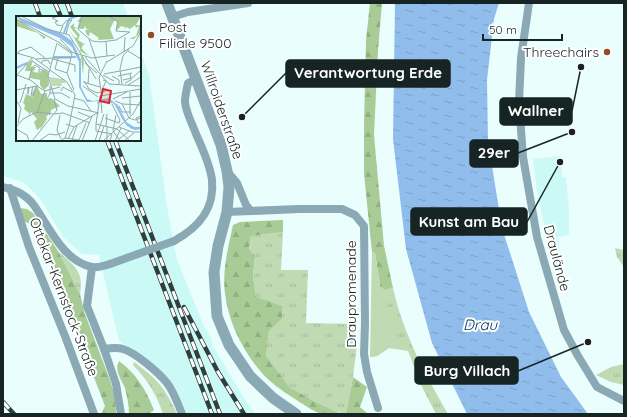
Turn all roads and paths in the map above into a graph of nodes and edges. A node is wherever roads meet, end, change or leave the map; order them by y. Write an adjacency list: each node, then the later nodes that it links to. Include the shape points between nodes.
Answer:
1 (167, 3): 4 (street, Willroiderstraße)
2 (248, 3): 4 (street, via 188,12)
3 (529, 3): 12 (street, Draulände, via 521,58 519,102 522,157 537,237 564,330 597,387)
4 (172, 17): 5 (street, Willroiderstraße)
5 (196, 79): 6 (street, Willroiderstraße, via 221,145); 10 (street, bridge, via 188,83 186,107 212,180 209,206 199,223 174,241 110,264)
6 (227, 171): 8 (street, via 237,183); 9 (street, Willroiderstraße)
7 (6, 188): 10 (street, via 24,195 69,255 80,263); 14 (street, Ottokar-Kernstock-Straße)
8 (251, 211): 9 (street, Draupromenade); 13 (street, Draupromenade, via 342,210 355,215 364,226 364,354)
9 (228, 212): 17 (street, Willroiderstraße, via 218,246 214,272 217,316 229,345 250,376 273,398)
10 (92, 267): 11 (street, Ottokar-Kernstock-Straße, via 87,306)
11 (104, 348): 15 (street, Ottokar-Kernstock-Straße, via 116,384); 16 (street, via 123,349 157,372 168,384)
12 (623, 402)
13 (378, 408)
14 (94, 414)
15 (121, 414)
16 (182, 414)
17 (296, 414)

